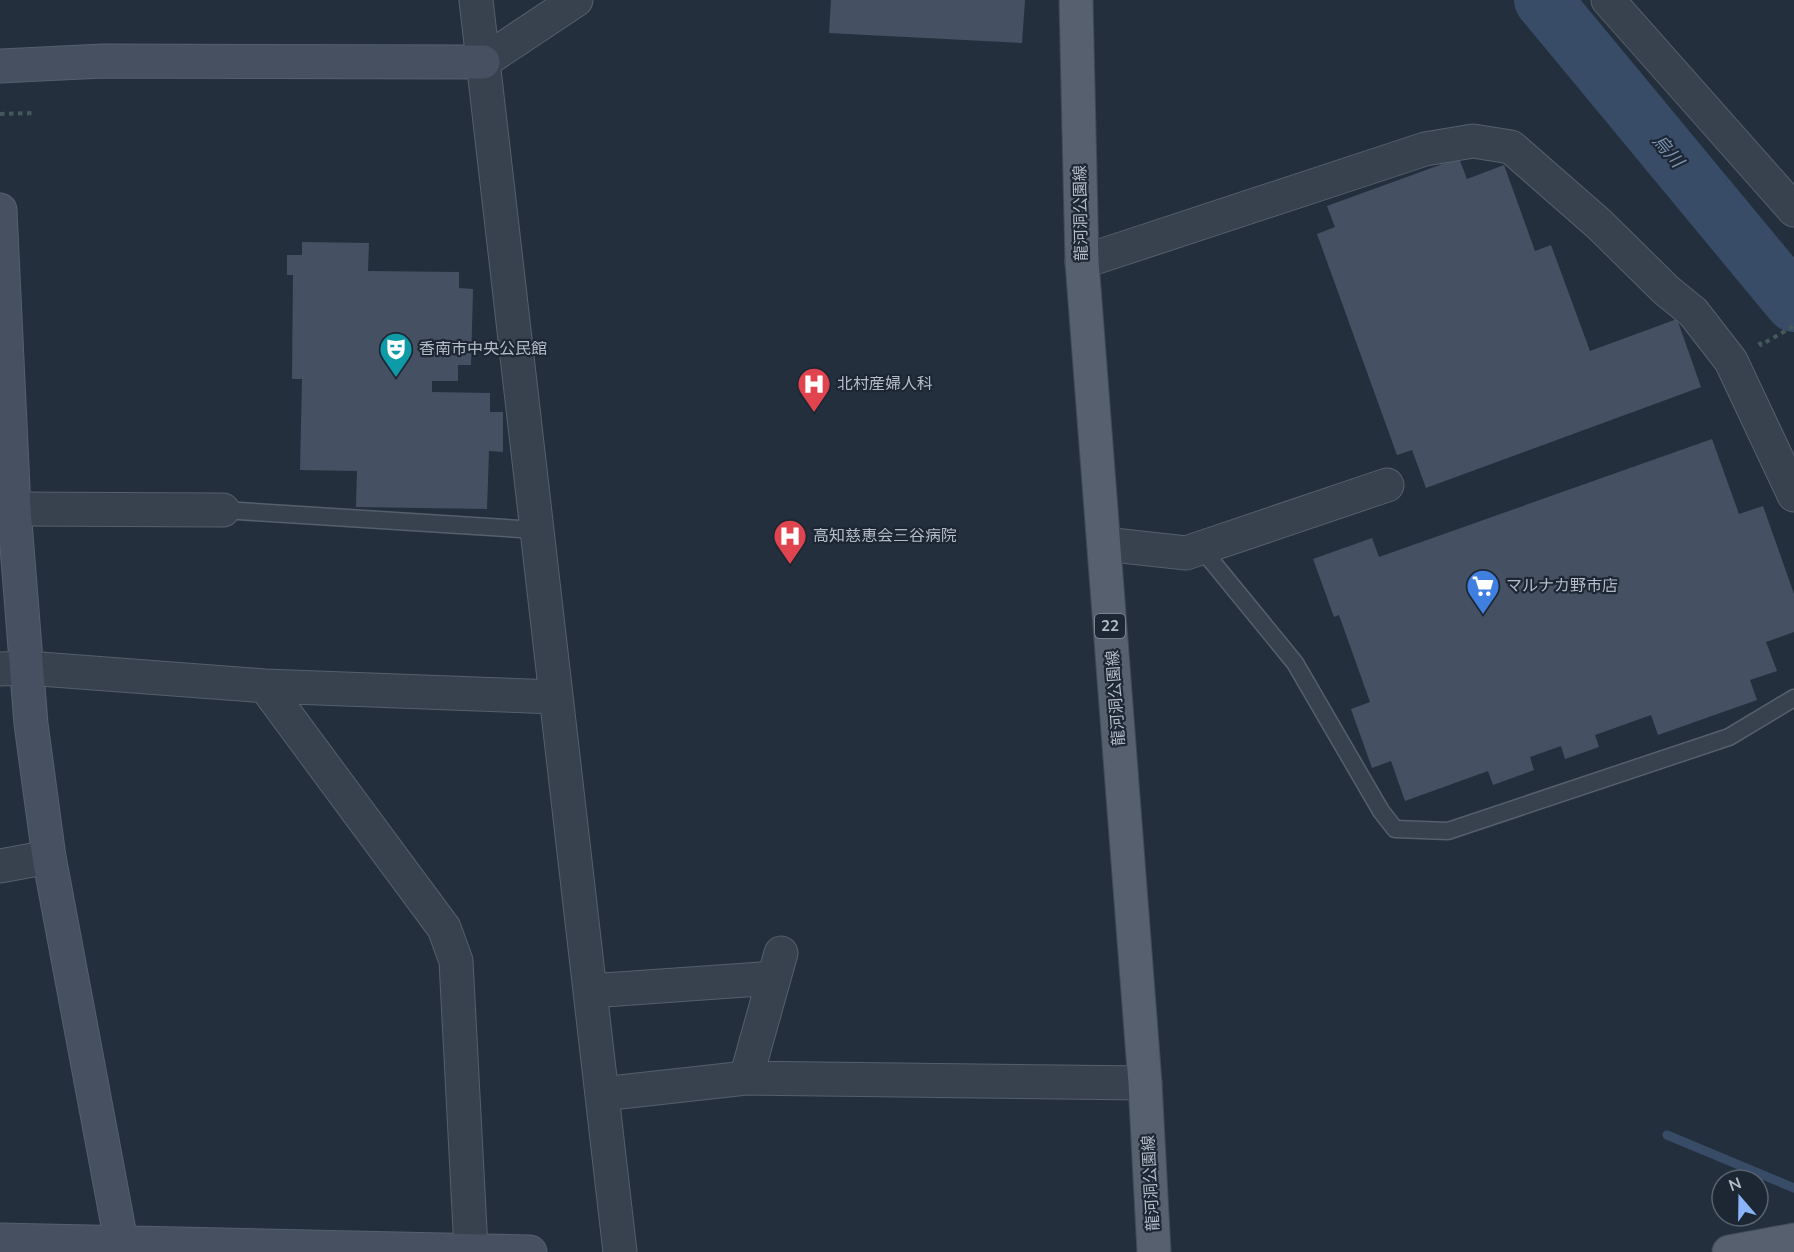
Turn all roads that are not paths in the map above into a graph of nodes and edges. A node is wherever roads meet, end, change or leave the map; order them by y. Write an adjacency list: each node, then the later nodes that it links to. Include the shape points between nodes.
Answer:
1 (476, 0): 5 (street)
2 (576, 0): 5 (street)
3 (1076, 0): 9 (main road, 龍河洞公園線 / 22)
4 (1608, 0): 8 (street)
5 (483, 62): 6 (street, via 103,61); 14 (street)
6 (0, 66)
7 (0, 210): 12 (street)
8 (1794, 210)
9 (1082, 262): 11 (street, via 1425,149 1473,141 1511,147 1693,312 1731,361); 15 (main road, 龍河洞公園線 / 22)
10 (1387, 485): 16 (street)
11 (1794, 495)
12 (14, 509): 13 (street); 17 (street)
13 (223, 510): 14 (lane)
14 (536, 531): 19 (street)
15 (1104, 544): 16 (street, via 1186,553); 25 (main road, 龍河洞公園線 / 22)
16 (1200, 548): 20 (lane, via 1295,663 1395,830 1448,831 1729,737)
17 (14, 668): 18 (street); 21 (street, via 31,724)
18 (265, 686): 19 (street); 31 (street, via 444,928 456,961)
19 (556, 697): 23 (street)
20 (1794, 698)
21 (49, 857): 22 (street); 29 (street)
22 (0, 866)
23 (590, 991): 24 (street, via 777,966); 26 (street)
24 (746, 1078): 25 (street); 26 (street)
25 (1145, 1083): 34 (main road, 龍河洞公園線 / 22)
26 (602, 1094): 33 (street)
27 (0, 1240): 29 (street)
28 (1794, 1240): 35 (main road)
29 (122, 1247): 30 (street)
30 (305, 1249): 31 (street)
31 (471, 1249): 32 (street)
32 (530, 1252)
33 (620, 1252)
34 (1154, 1252)
35 (1729, 1252)

